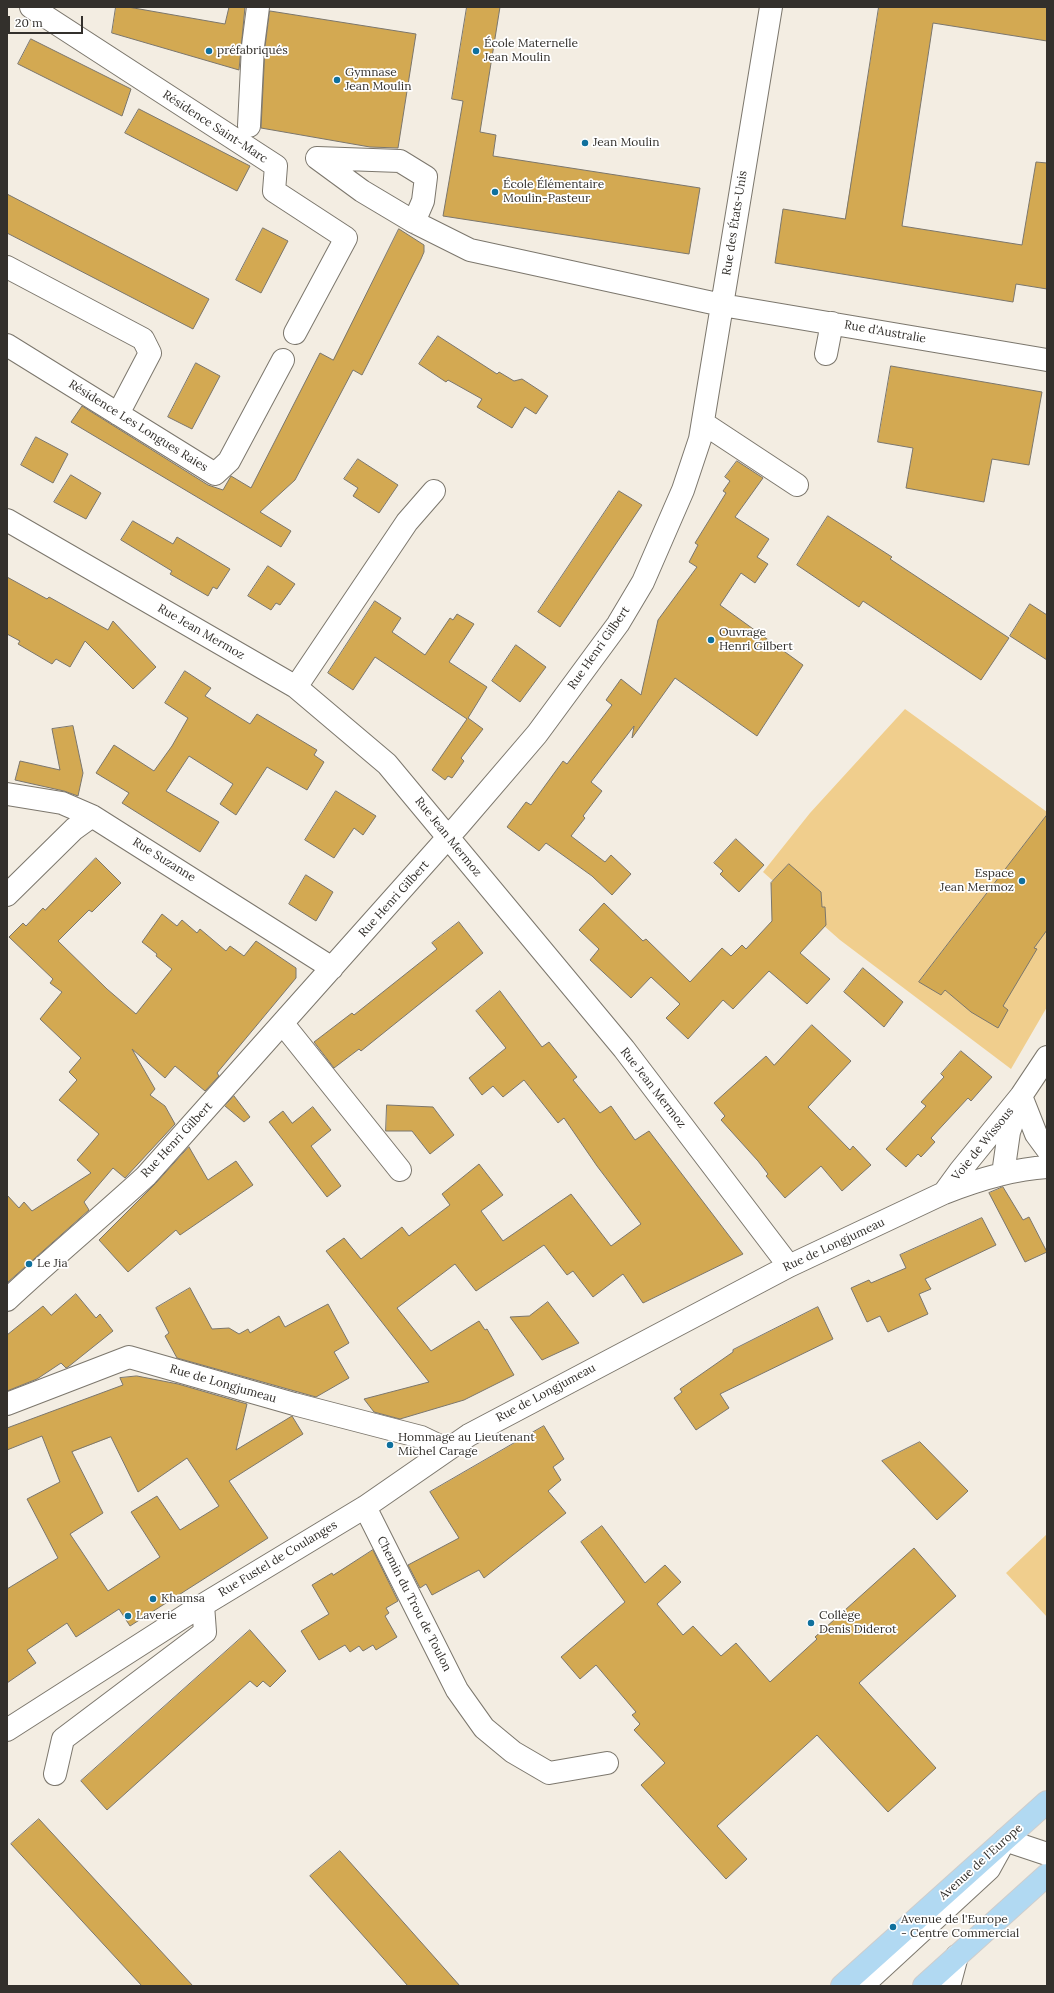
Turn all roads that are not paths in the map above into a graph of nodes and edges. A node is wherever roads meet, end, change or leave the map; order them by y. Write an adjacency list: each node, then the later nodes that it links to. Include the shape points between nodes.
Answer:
1 (31, 7): 9 (street, Résidence Saint-Marc, via 276,166 274,191 346,238)
2 (258, 7): 4 (street, via 253,46)
3 (771, 7): 7 (street, Rue des États-Unis)
4 (249, 126)
5 (414, 222): 5 (street, Rue d'Australie, via 362,191 316,158 400,161 426,176 422,201); 7 (street, Rue d'Australie, via 470,250)
6 (7, 267): 14 (street, via 143,339 150,353)
7 (722, 305): 8 (street, Rue d'Australie); 15 (street, Rue des États-Unis)
8 (832, 323): 11 (street); 13 (street, Rue d'Australie)
9 (296, 333)
10 (7, 345): 14 (street, Résidence Les Longues Raies)
11 (826, 354)
12 (283, 360): 14 (street, Résidence Les Longues Raies, via 229,461 215,474)
13 (1047, 360)
14 (118, 414)
15 (701, 431): 16 (street); 22 (street, Rue Henri Gilbert, via 682,490 643,582 618,624 537,734)
16 (797, 485)
17 (434, 491): 19 (street, via 407,522)
18 (7, 520): 19 (street, Rue Jean Mermoz)
19 (296, 687): 22 (street, Rue Jean Mermoz, via 387,764)
20 (7, 794): 21 (street, Rue Suzanne, via 62,803)
21 (92, 816): 23 (street, via 74,829); 24 (street, Rue Suzanne)
22 (449, 837): 24 (street, Rue Henri Gilbert); 33 (street, Rue Jean Mermoz, via 624,1049)
23 (7, 895)
24 (332, 968): 25 (street, Rue Henri Gilbert)
25 (283, 1024): 30 (street); 34 (street, Rue Henri Gilbert, via 146,1176)
26 (1047, 1056): 27 (street, Voie de Wissous)
27 (1022, 1096): 28 (street, Voie de Wissous, via 1036,1134); 31 (street, Voie de Wissous, via 1009,1132); 32 (street, Voie de Wissous)
28 (1047, 1149)
29 (1047, 1167): 31 (street, Rue de Longjumeau)
30 (400, 1170)
31 (1003, 1174): 32 (street, Rue de Longjumeau)
32 (944, 1193): 33 (street, Rue de Longjumeau)
33 (789, 1266): 36 (street, Rue de Longjumeau)
34 (7, 1300)
35 (7, 1404): 36 (street, Rue de Longjumeau, via 129,1357 421,1437)
36 (446, 1449): 37 (street, Rue Fustel de Coulanges)
37 (365, 1507): 38 (street, Rue Fustel de Coulanges); 40 (street, Chemin du Trou de Toulon, via 457,1690 484,1728 513,1752 549,1773)
38 (203, 1605): 39 (street, Rue Fustel de Coulanges); 41 (street, via 205,1632 63,1739)
39 (7, 1730)
40 (607, 1762)
41 (55, 1774)
42 (1047, 1802): 43 (main road, Avenue de l'Europe)
43 (1005, 1840): 44 (street); 47 (main road, Avenue de l'Europe)
44 (1047, 1854)
45 (1047, 1875): 46 (main road)
46 (957, 1956): 48 (main road); 49 (street)
47 (854, 1984)
48 (924, 1986)
49 (949, 1986)

